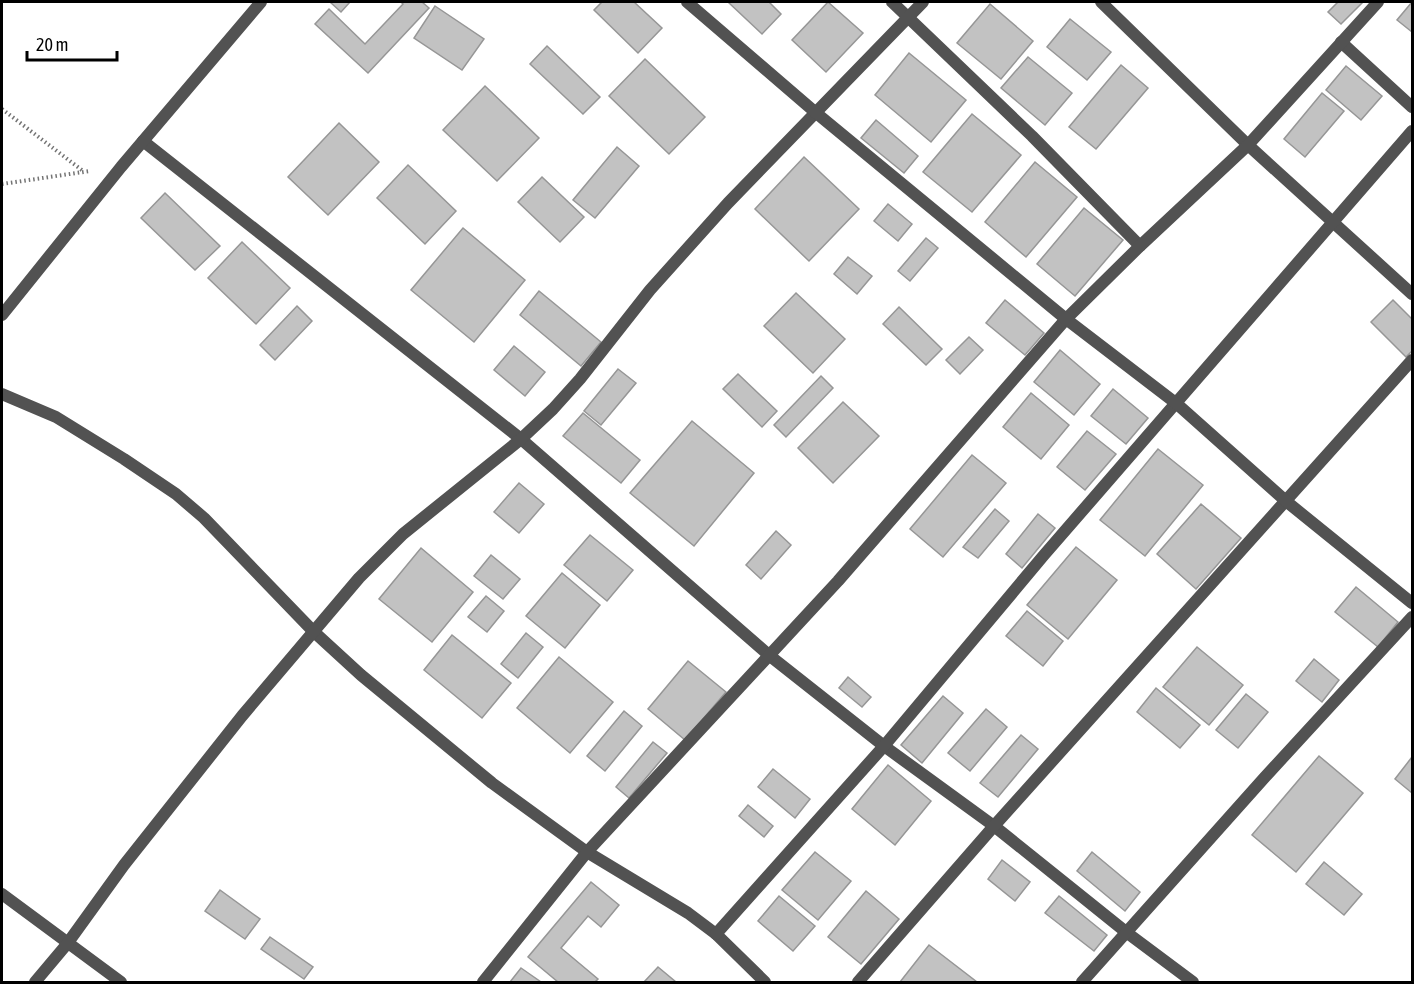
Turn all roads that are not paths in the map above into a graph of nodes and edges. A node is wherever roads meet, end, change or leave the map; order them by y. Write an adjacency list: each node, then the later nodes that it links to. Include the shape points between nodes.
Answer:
1 (261, 2): 12 (street)
2 (687, 2): 10 (street)
3 (892, 2): 7 (street)
4 (923, 2): 7 (street)
5 (1101, 2): 13 (street)
6 (1378, 2): 8 (street)
7 (908, 17): 10 (street); 15 (street)
8 (1341, 42): 9 (street); 13 (street)
9 (1413, 106)
10 (815, 112): 18 (street); 22 (street, via 720,212 650,290 580,379)
11 (1413, 131): 14 (street)
12 (143, 141): 17 (street); 22 (street)
13 (1248, 145): 14 (street); 15 (street)
14 (1334, 222): 16 (street); 21 (street)
15 (1140, 246): 18 (street)
16 (1413, 294)
17 (2, 315)
18 (1066, 319): 21 (street); 27 (street)
19 (1413, 360): 23 (street)
20 (2, 394): 26 (street, via 56,417 176,494)
21 (1177, 404): 23 (street); 28 (street)
22 (521, 439): 26 (street, via 404,534 358,578); 27 (street)
23 (1287, 501): 24 (street); 29 (street)
24 (1413, 603)
25 (1413, 617): 32 (street)
26 (313, 632): 30 (street, via 492,783); 34 (street, via 124,865)
27 (770, 656): 28 (street); 30 (street)
28 (884, 746): 29 (street); 33 (street)
29 (994, 826): 32 (street); 39 (street)
30 (587, 852): 33 (street); 37 (street)
31 (2, 894): 34 (street)
32 (1126, 932): 40 (street); 41 (street)
33 (716, 934): 38 (street)
34 (67, 944): 35 (street); 36 (street)
35 (35, 982)
36 (121, 982)
37 (483, 982)
38 (765, 982)
39 (858, 982)
40 (1082, 982)
41 (1193, 982)

